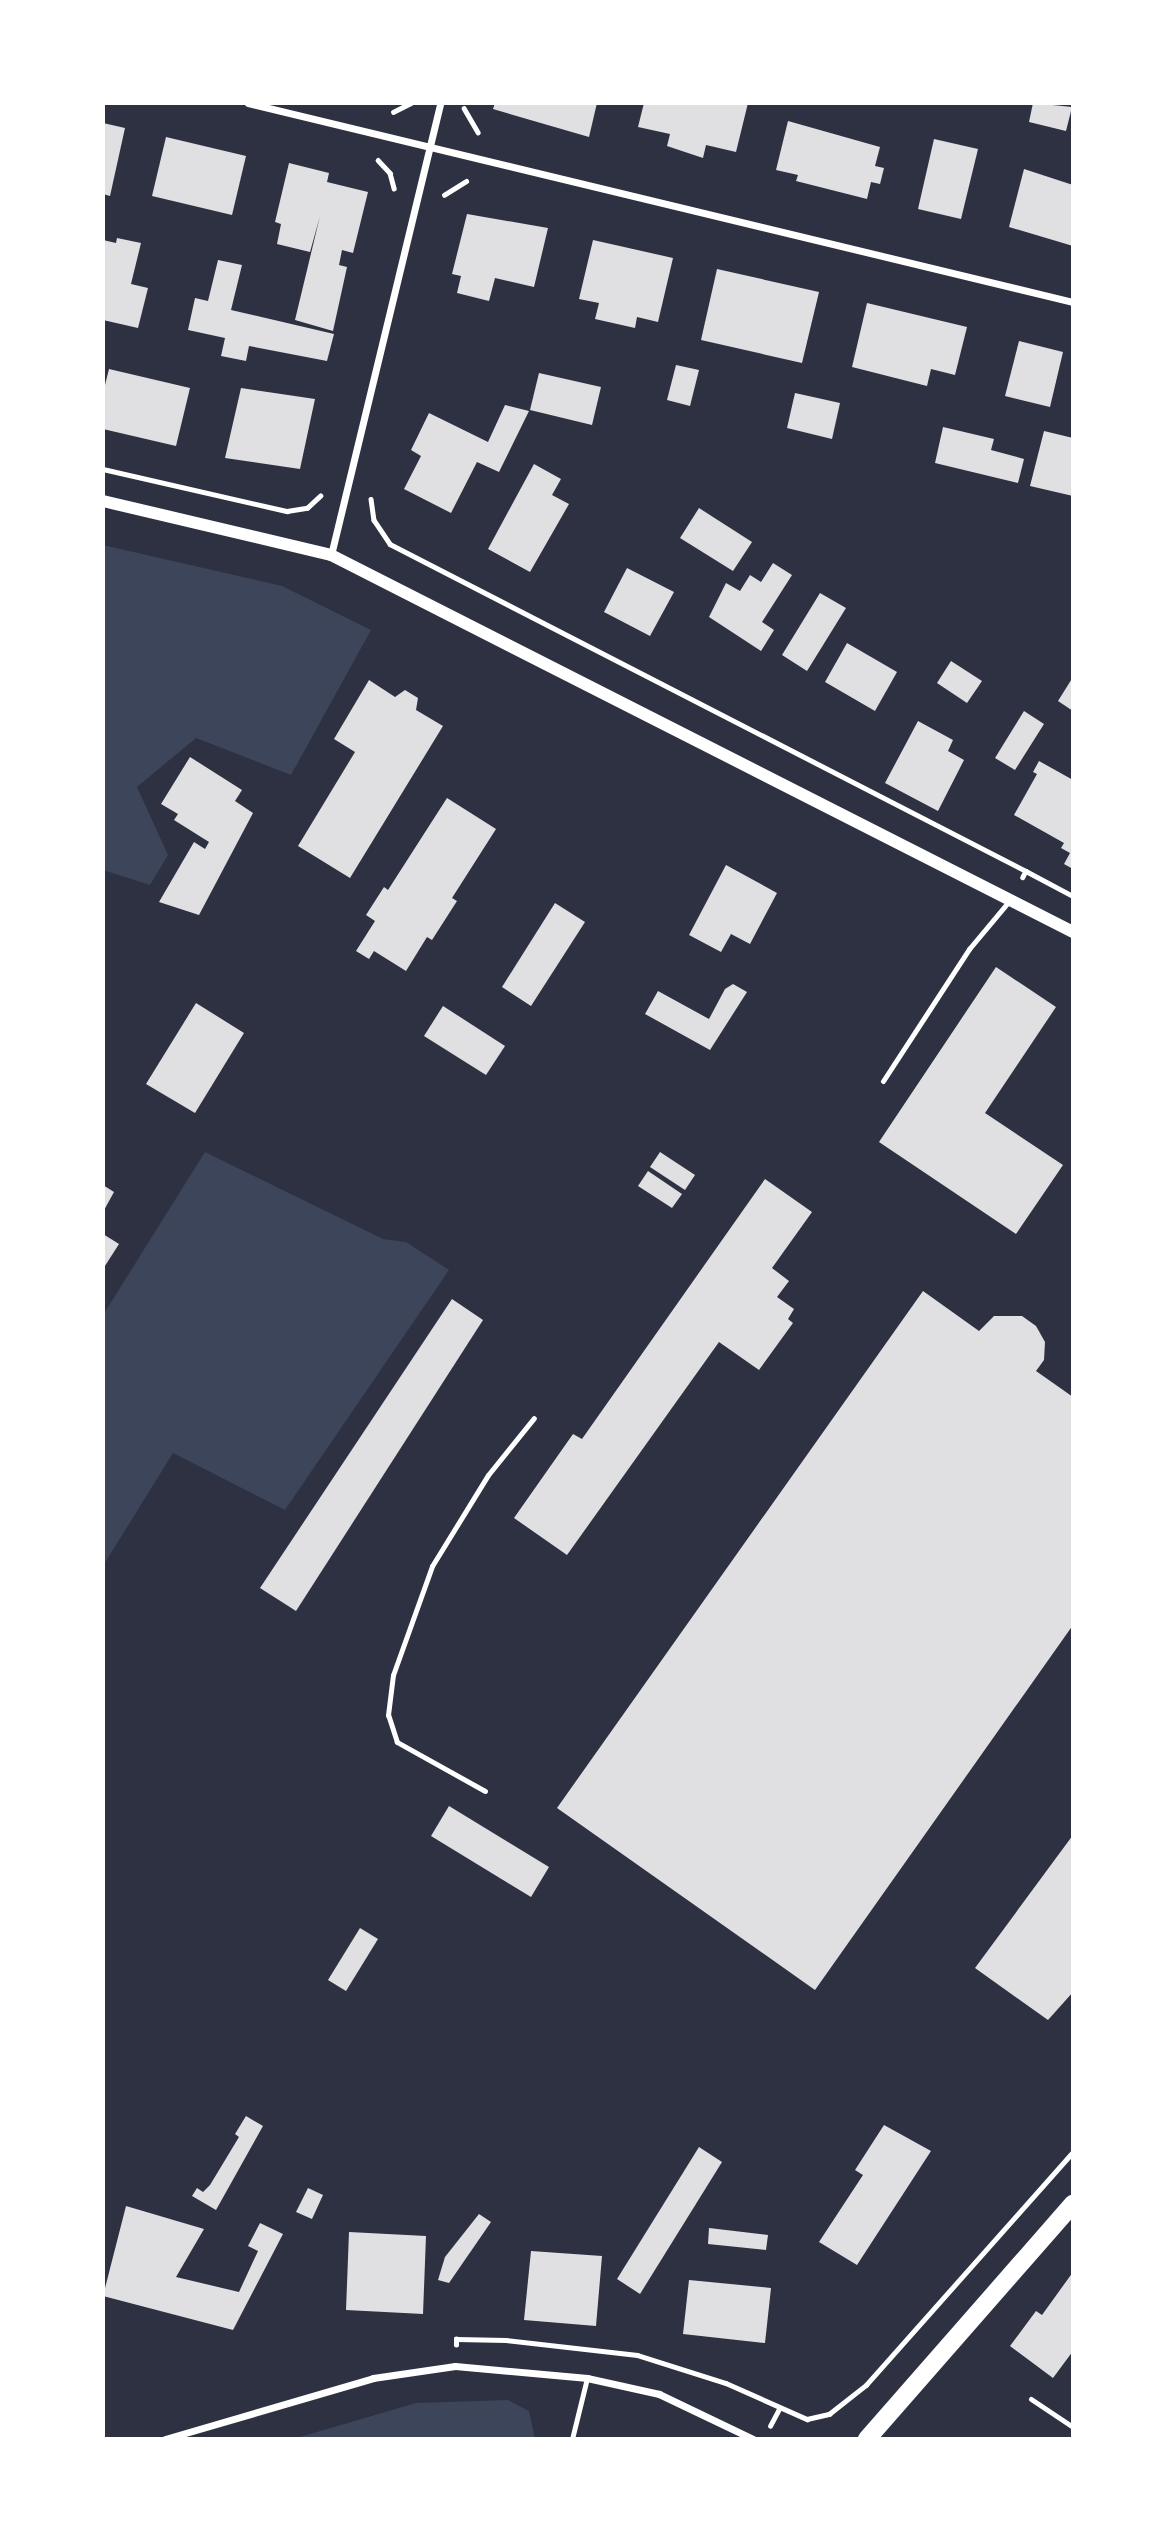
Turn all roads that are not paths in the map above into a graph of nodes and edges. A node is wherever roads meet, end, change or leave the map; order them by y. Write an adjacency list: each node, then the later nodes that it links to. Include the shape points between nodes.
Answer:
1 (248, 103): 3 (street)
2 (440, 103): 3 (street)
3 (430, 147): 4 (street); 6 (street)
4 (1073, 302)
5 (103, 501): 6 (street)
6 (331, 555): 7 (street)
7 (1010, 900): 8 (street); 9 (lane, via 969,949)
8 (1073, 932)
9 (883, 1081)
10 (534, 1418): 11 (lane, via 488,1475 432,1566 393,1675 388,1715 397,1742)
11 (485, 1791)
12 (1073, 2204): 19 (main road)
13 (587, 2378): 16 (street, via 467,2367 428,2370 373,2378); 17 (lane); 18 (street, via 659,2394)
14 (1031, 2399): 15 (lane)
15 (1073, 2427)
16 (165, 2439)
17 (572, 2439)
18 (753, 2439)
19 (867, 2439)

